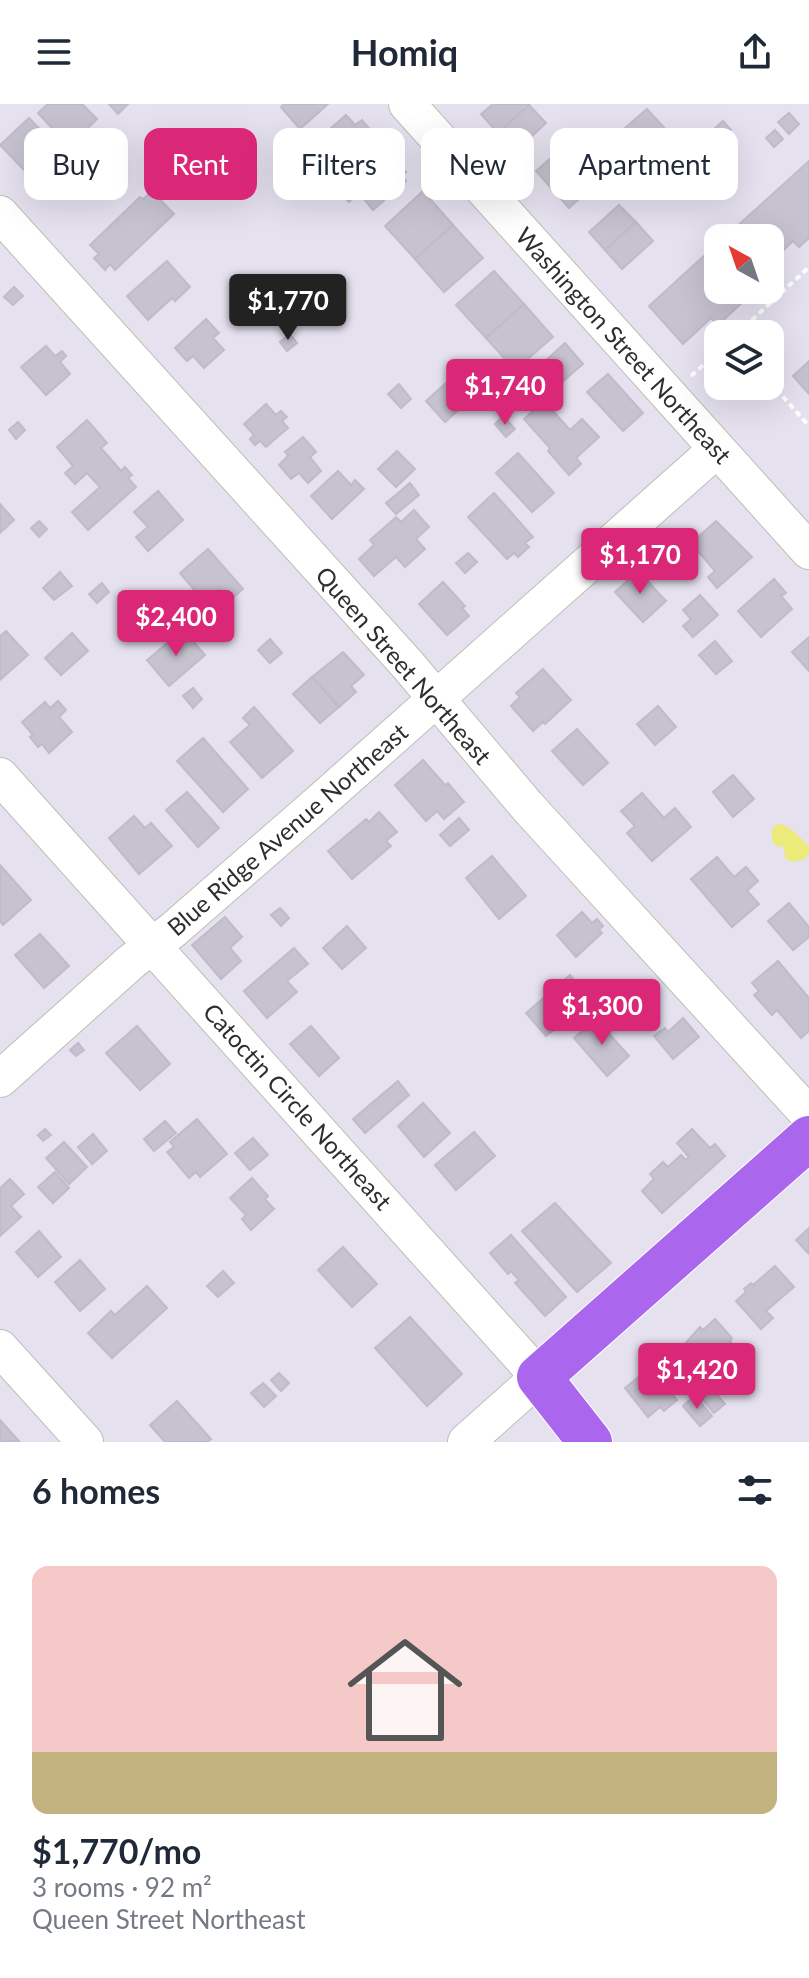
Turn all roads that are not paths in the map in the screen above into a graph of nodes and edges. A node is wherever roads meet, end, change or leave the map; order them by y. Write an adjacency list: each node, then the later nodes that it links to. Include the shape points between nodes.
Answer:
1 (407, 104): 3 (street, Washington Street Northeast)
2 (0, 214): 5 (street, Queen Street Northeast)
3 (716, 450): 4 (street, Washington Street Northeast); 5 (street, Blue Ridge Avenue Northeast)
4 (809, 551)
5 (436, 700): 7 (street, Blue Ridge Avenue Northeast); 9 (street, Queen Street Northeast)
6 (0, 776): 7 (street, Catoctin Circle Northeast)
7 (153, 944): 8 (street, Blue Ridge Avenue Northeast); 12 (street, Catoctin Circle Northeast)
8 (0, 1079)
9 (809, 1115)
10 (809, 1138): 12 (main road)
11 (0, 1348): 13 (street)
12 (539, 1377): 14 (street); 15 (main road, Catoctin Circle Northeast)
13 (85, 1442)
14 (466, 1442)
15 (590, 1442)

